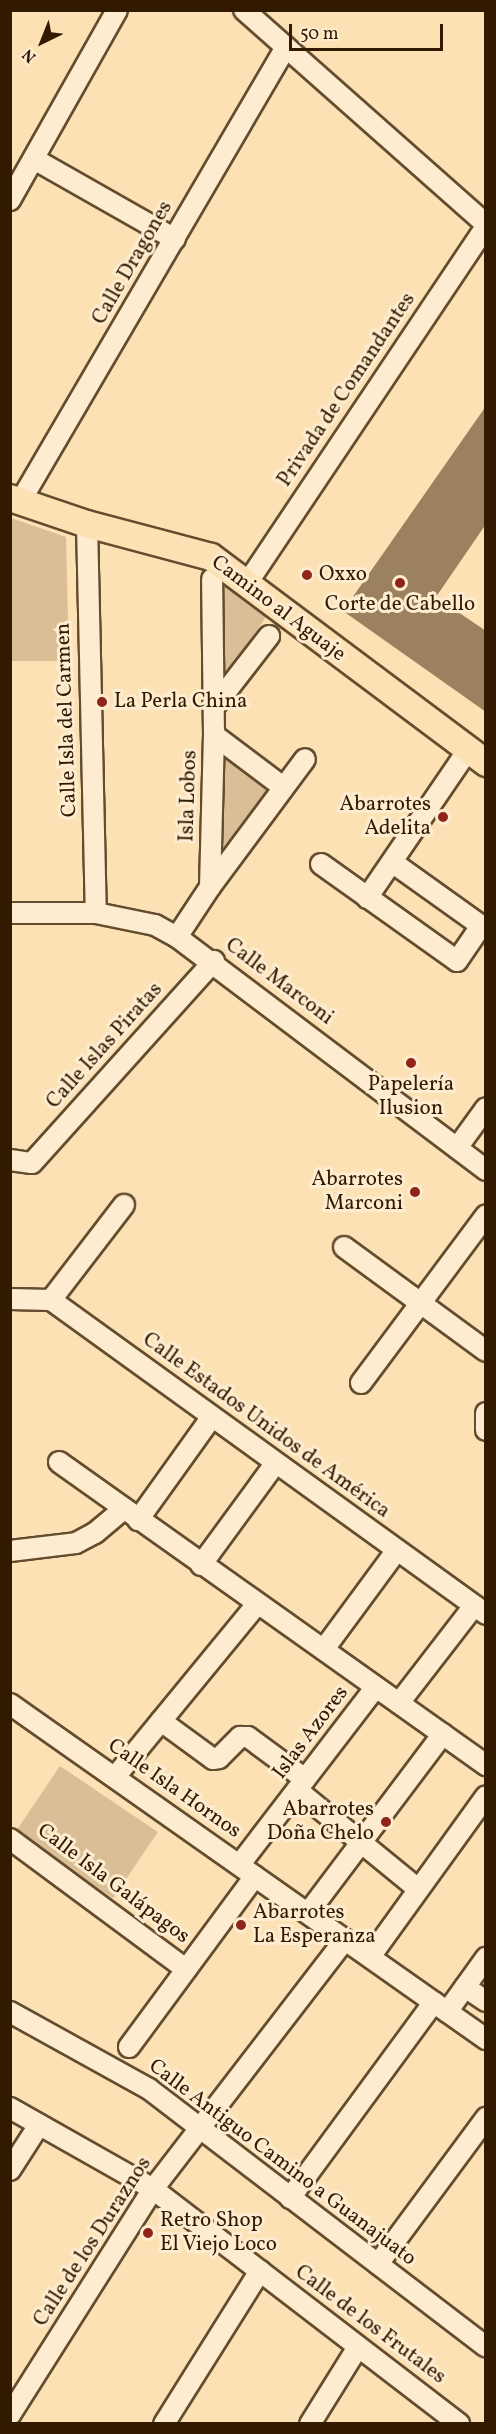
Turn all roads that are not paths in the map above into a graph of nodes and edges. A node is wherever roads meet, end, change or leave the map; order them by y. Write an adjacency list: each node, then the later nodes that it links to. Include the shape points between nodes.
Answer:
1 (117, 10): 4 (street)
2 (244, 10): 3 (street)
3 (286, 47): 6 (street); 7 (street, Calle Dragones)
4 (34, 159): 5 (street); 7 (street)
5 (10, 200)
6 (486, 225): 11 (street, Privada de Comandantes)
7 (175, 239): 8 (street, Calle Dragones)
8 (15, 500): 9 (main road, Camino al Aguaje)
9 (87, 524): 11 (main road, Camino al Aguaje, via 200,552); 23 (street, Calle Isla del Carmen)
10 (212, 579): 13 (street, Isla Lobos)
11 (248, 582): 15 (main road, Camino al Aguaje)
12 (268, 636): 13 (street)
13 (214, 707): 14 (street, Isla Lobos)
14 (214, 735): 17 (street); 20 (street, Isla Lobos)
15 (477, 757): 18 (street)
16 (305, 759): 17 (street)
17 (283, 787): 20 (street)
18 (392, 862): 21 (street); 24 (street)
19 (321, 864): 21 (street)
20 (210, 887): 25 (street)
21 (368, 898): 24 (street, via 457,961)
22 (10, 913): 23 (street, Calle Marconi)
23 (96, 914): 25 (street, Calle Marconi, via 154,925)
24 (483, 927)
25 (177, 937): 26 (street, Calle Marconi)
26 (214, 962): 28 (street, Calle Marconi); 29 (street, Calle Islas Piratas, via 32,1163)
27 (486, 1108): 28 (street)
28 (457, 1148): 30 (street, Calle Marconi)
29 (10, 1160)
30 (486, 1170)
31 (124, 1205): 35 (street)
32 (486, 1215): 36 (street)
33 (344, 1247): 36 (street)
34 (10, 1299): 35 (street)
35 (51, 1300): 39 (street, Calle Estados Unidos de América)
36 (420, 1304): 37 (street); 38 (street)
37 (486, 1351)
38 (361, 1383)
39 (211, 1418): 41 (street, Calle Estados Unidos de América); 42 (street)
40 (59, 1462): 42 (street)
41 (275, 1464): 43 (street, Calle Estados Unidos de América); 45 (street)
42 (131, 1515): 44 (street, via 76,1543); 45 (street)
43 (397, 1550): 47 (street, Calle Estados Unidos de América); 48 (street)
44 (10, 1551)
45 (201, 1565): 46 (street)
46 (257, 1604): 48 (street); 52 (street)
47 (480, 1610): 50 (street, via 460,1624)
48 (324, 1649): 49 (street)
49 (376, 1687): 50 (street); 56 (street, Islas Azores)
50 (399, 1703): 53 (street)
51 (10, 1704): 55 (street, Calle Isla Hornos)
52 (161, 1721): 55 (street); 56 (street, via 213,1759 219,1758 240,1737 248,1737)
53 (443, 1734): 54 (street); 59 (street)
54 (486, 1765)
55 (115, 1777): 60 (street, Calle Isla Hornos)
56 (301, 1785): 59 (street); 60 (street, Islas Azores, via 260,1837)
57 (486, 1796): 61 (street)
58 (10, 1839): 66 (street, Calle Isla Galápagos)
59 (360, 1841): 61 (street); 62 (street)
60 (248, 1870): 62 (street, Calle Isla Hornos); 66 (street, Islas Azores)
61 (418, 1889): 64 (street)
62 (308, 1913): 63 (street, Calle Isla Hornos)
63 (345, 1940): 64 (street, Calle Isla Hornos); 76 (street, Calle de los Duraznos)
64 (370, 1957): 69 (street, Calle Isla Hornos)
65 (486, 1958): 67 (street)
66 (186, 1968): 72 (street, Islas Azores)
67 (465, 1987): 68 (street); 69 (street)
68 (486, 2001)
69 (440, 2007): 71 (street, Calle Isla Hornos); 79 (street)
70 (10, 2012): 76 (street, Calle Antiguo Camino a Guanajuato, via 149,2089)
71 (485, 2037)
72 (129, 2046)
73 (10, 2108): 75 (street, Calle de los Frutales)
74 (486, 2118): 80 (street)
75 (39, 2125): 77 (street); 78 (street, Calle de los Frutales)
76 (199, 2128): 78 (street, Calle de los Duraznos); 79 (street, Calle Antiguo Camino a Guanajuato)
77 (10, 2170)
78 (153, 2189): 81 (street, Calle de los Frutales); 84 (street, Calle de los Duraznos)
79 (290, 2198): 80 (street, Calle Antiguo Camino a Guanajuato)
80 (378, 2264): 83 (street, Calle Antiguo Camino a Guanajuato)
81 (260, 2271): 82 (street, Calle de los Frutales); 85 (street)
82 (358, 2347): 86 (street); 87 (street, Calle de los Frutales)
83 (486, 2347)
84 (10, 2415)
85 (164, 2424)
86 (310, 2424)
87 (459, 2424)

